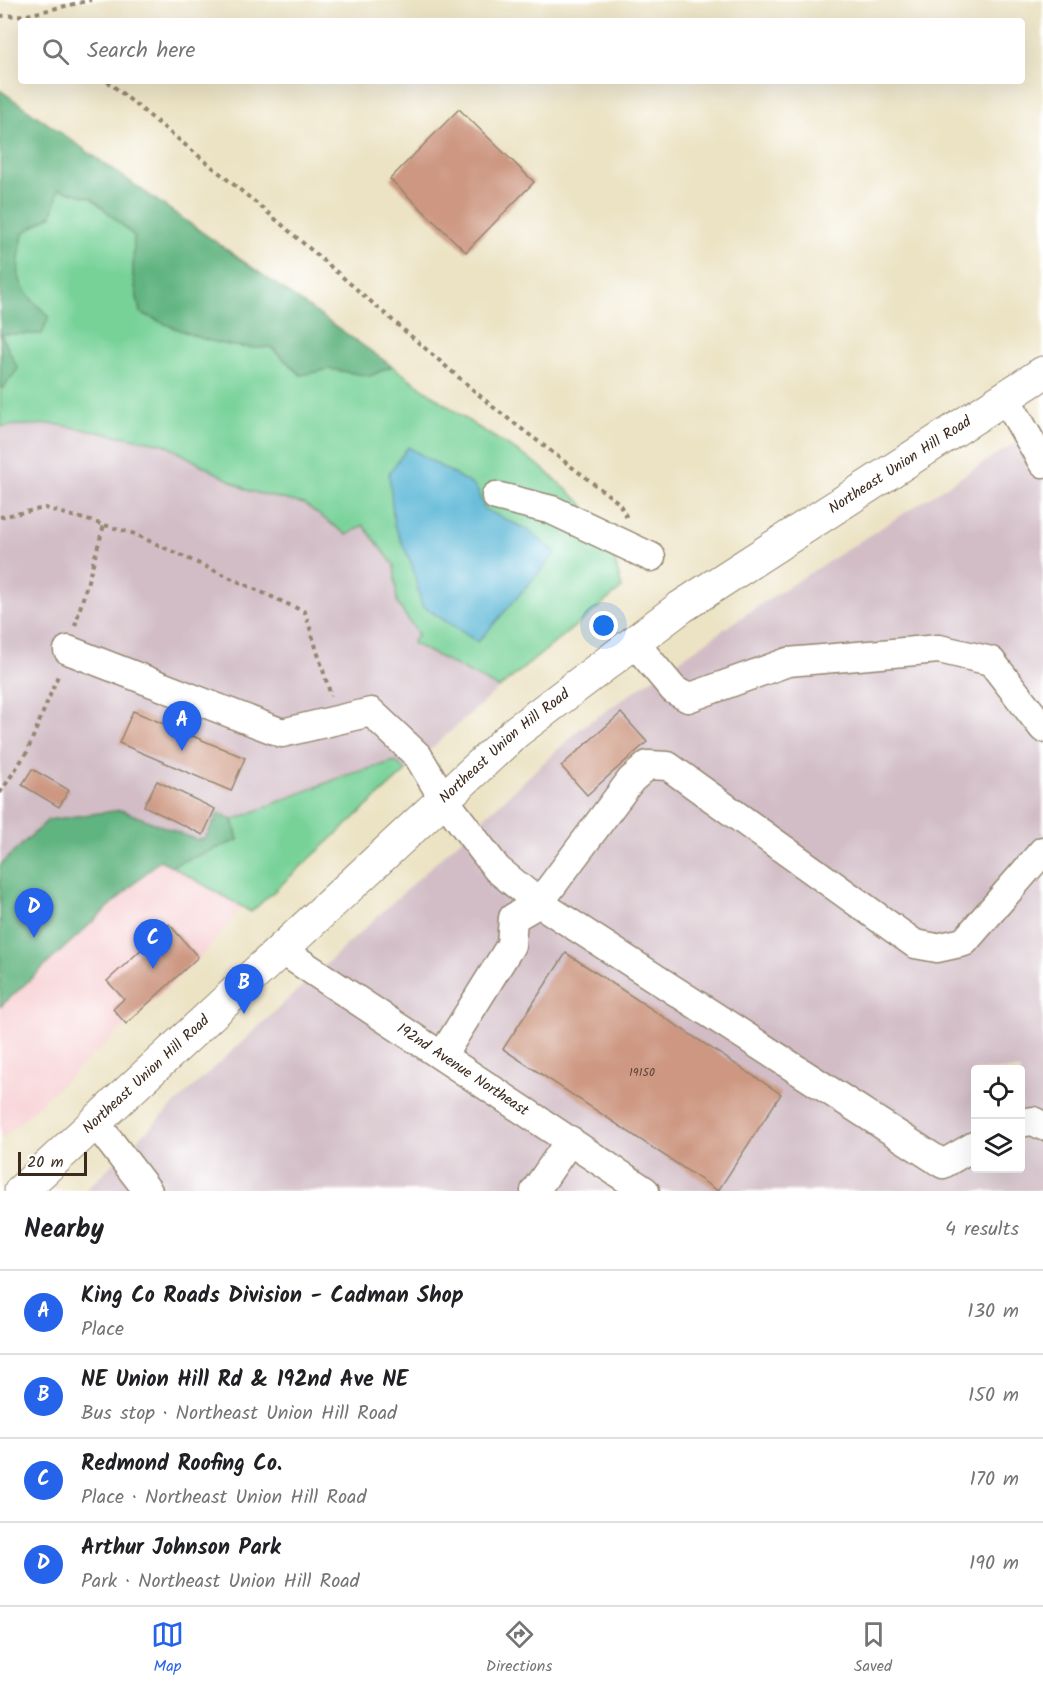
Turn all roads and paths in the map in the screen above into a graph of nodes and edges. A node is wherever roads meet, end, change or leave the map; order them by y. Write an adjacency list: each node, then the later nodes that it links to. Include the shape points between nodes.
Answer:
1 (91, 0): 2 (path)
2 (27, 15): 3 (path); 4 (path)
3 (0, 16)
4 (30, 18)
5 (111, 84): 11 (path, via 266,211 493,407 619,503)
6 (1043, 373): 7 (main road, Northeast Union Hill Road)
7 (1005, 397): 8 (street); 14 (main road, Northeast Union Hill Road)
8 (1043, 463)
9 (495, 496): 13 (street, via 552,510)
10 (0, 517): 12 (path, via 45,508)
11 (630, 521)
12 (104, 525): 15 (path); 16 (path, via 132,533 304,612)
13 (651, 557)
14 (633, 641): 17 (street, via 674,690 688,698 788,662 939,649 991,661); 19 (main road, Northeast Union Hill Road, via 518,731)
15 (68, 650): 16 (street, via 282,733); 18 (path, via 27,752)
16 (339, 720): 19 (street, via 371,712 418,756)
17 (1043, 728)
18 (0, 793)
19 (443, 798): 21 (street, via 497,868); 22 (main road, Northeast Union Hill Road)
20 (1043, 851): 21 (street, via 964,942 937,948 915,944 668,766 648,765 631,780)
21 (539, 903): 23 (street, via 513,918 511,945); 28 (street, via 943,1164)
22 (280, 949): 23 (street, 192nd Avenue Northeast); 24 (main road, Northeast Union Hill Road)
23 (442, 1056): 27 (street, 192nd Avenue Northeast)
24 (95, 1122): 30 (main road, Northeast Union Hill Road); 31 (street)
25 (1025, 1122): 26 (street)
26 (1043, 1125)
27 (570, 1140): 29 (street, 192nd Avenue Northeast); 32 (street)
28 (971, 1147)
29 (640, 1190)
30 (21, 1191)
31 (148, 1191)
32 (535, 1191)

